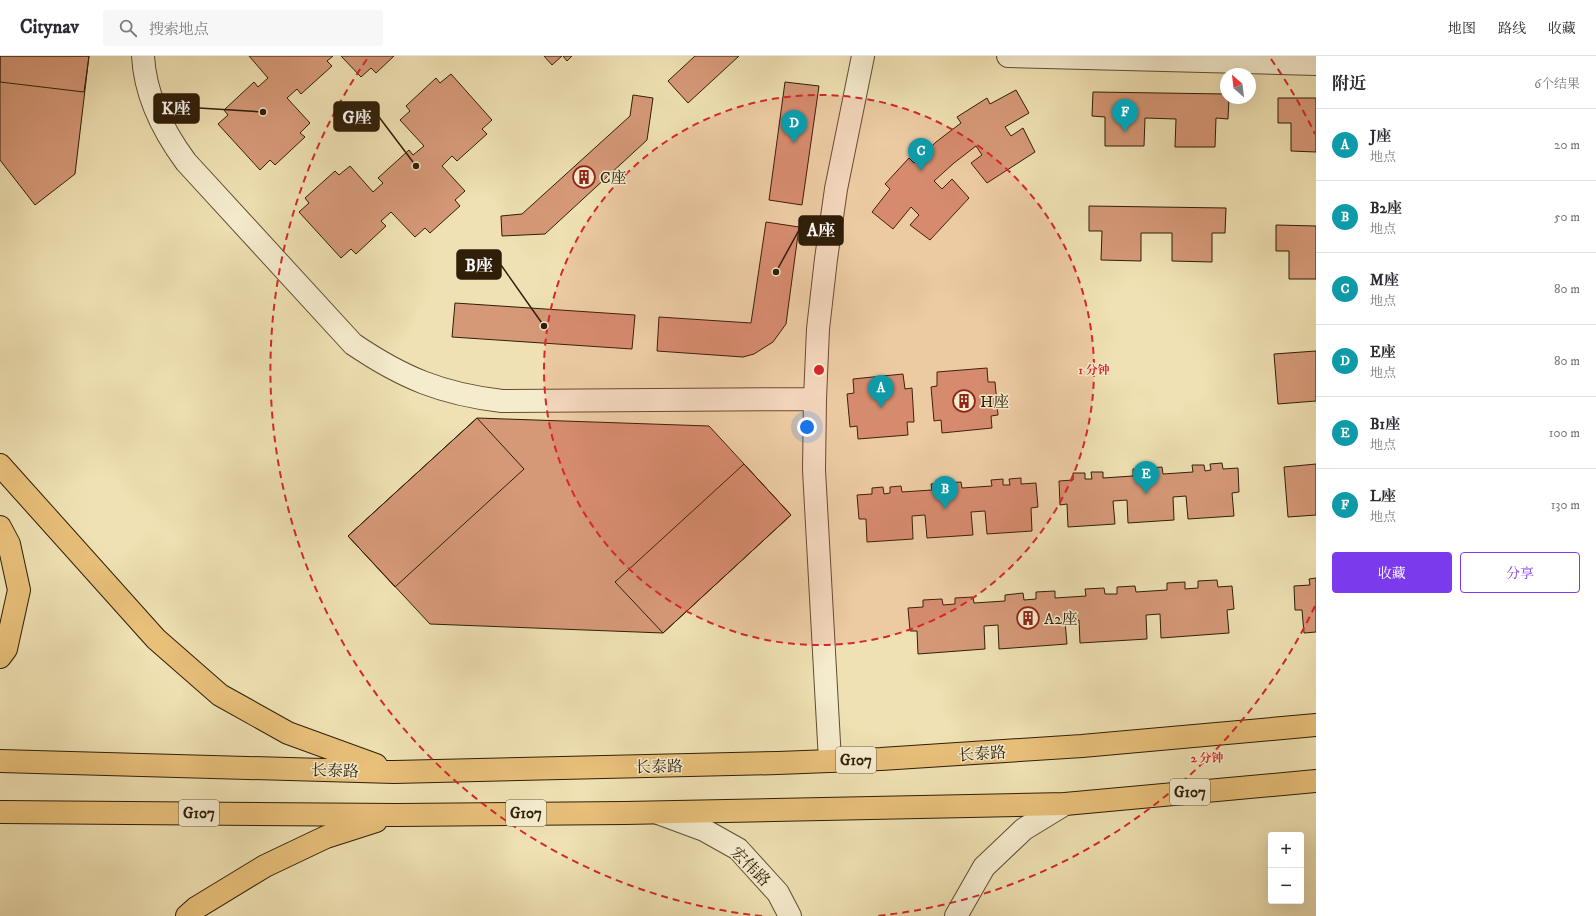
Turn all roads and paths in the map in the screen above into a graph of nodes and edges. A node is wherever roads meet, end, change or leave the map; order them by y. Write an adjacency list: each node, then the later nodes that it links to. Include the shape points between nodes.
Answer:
1 (143, 56): 5 (street, via 153,103 173,144 186,162 353,344 399,373 449,392 475,398 502,400)
2 (863, 56): 5 (street, via 836,189 826,259 818,329)
3 (1008, 56): 4 (street)
4 (1316, 64)
5 (815, 399): 11 (street, via 814,477)
6 (0, 465): 12 (highway, via 156,639 220,695 288,733)
7 (0, 527): 8 (highway, via 9,544 19,590 6,649)
8 (0, 657)
9 (1316, 725): 11 (highway, 长泰路 / G107, via 1082,746)
10 (0, 761): 12 (highway, 长泰路 / G107)
11 (830, 761): 12 (highway, 长泰路 / G107)
12 (394, 772)
13 (1316, 781): 14 (highway, G107)
14 (1065, 804): 16 (highway, G107); 20 (street, via 1024,829 984,866)
15 (0, 812): 17 (highway, G107)
16 (655, 812): 17 (highway, G107); 19 (street, 宏伟路, via 704,830 738,849 778,893)
17 (398, 815): 18 (highway, via 326,837 265,866)
18 (187, 916)
19 (790, 916)
20 (956, 916)

